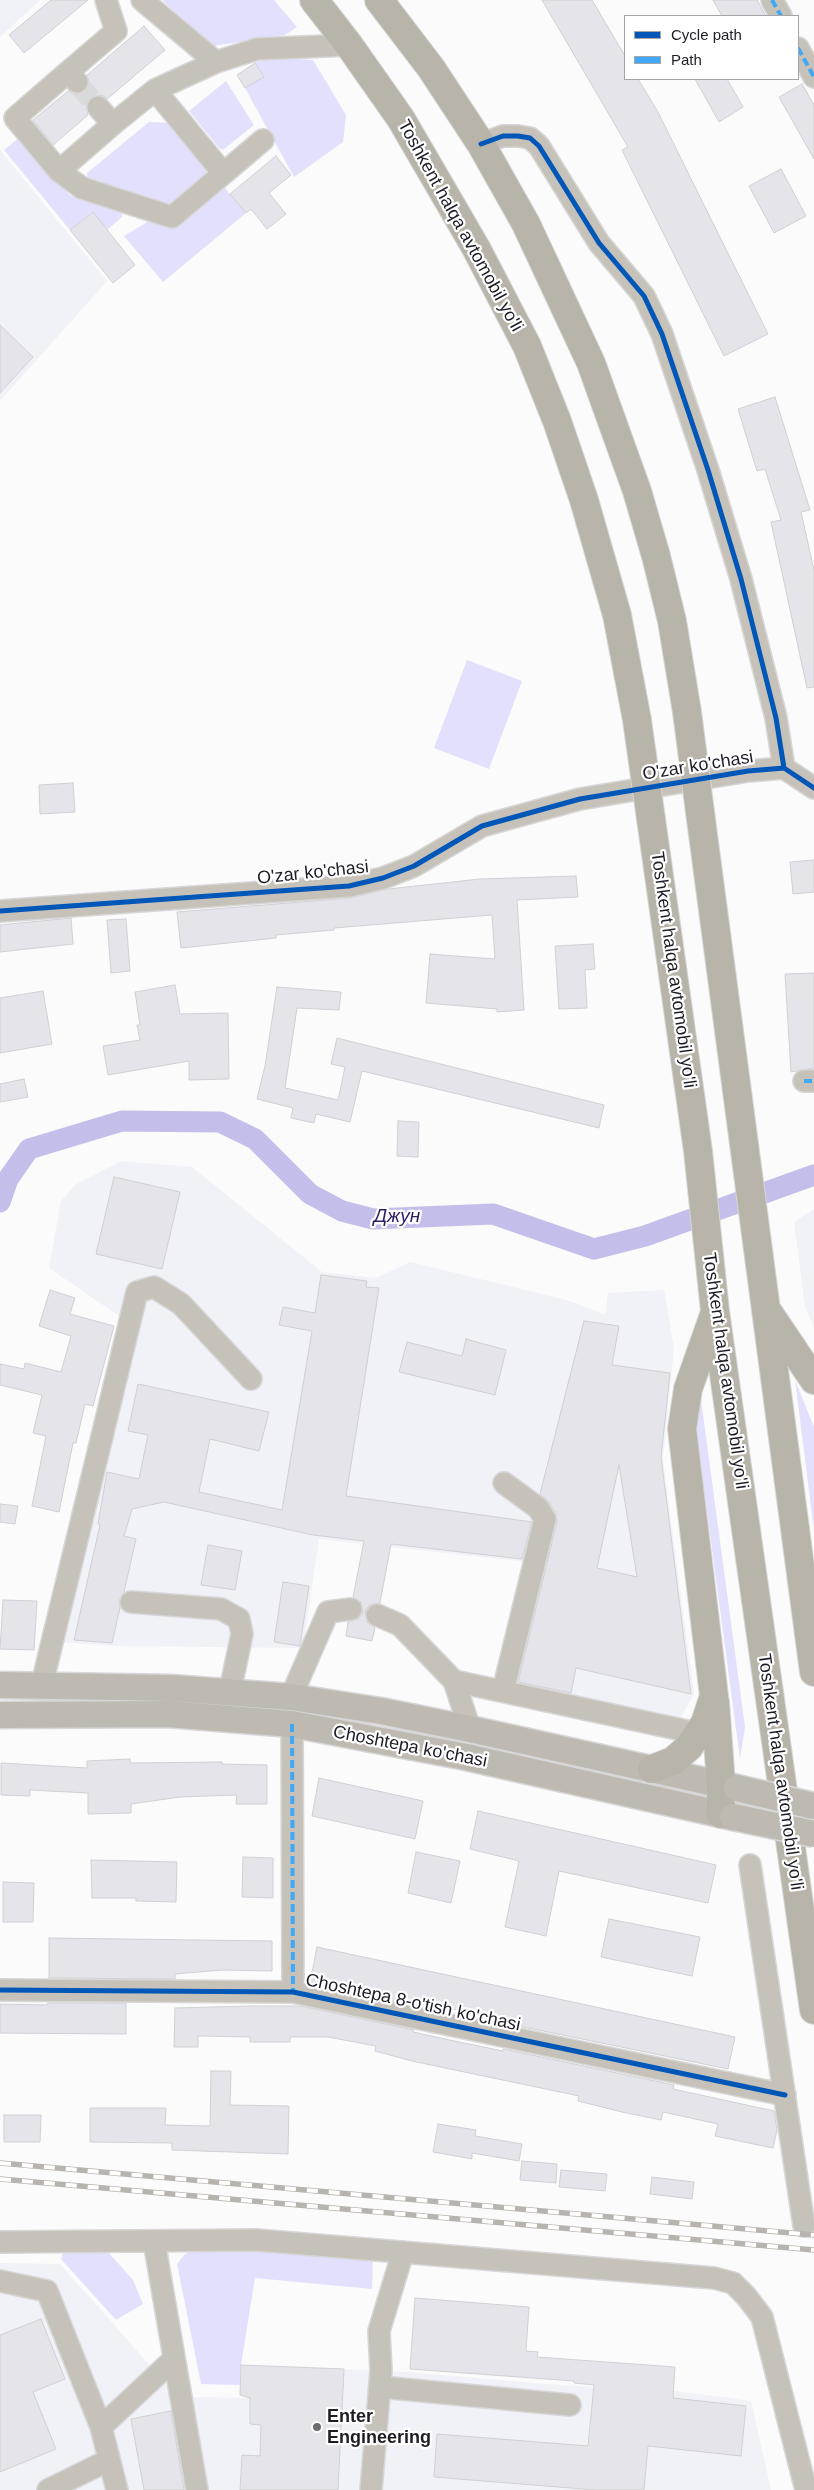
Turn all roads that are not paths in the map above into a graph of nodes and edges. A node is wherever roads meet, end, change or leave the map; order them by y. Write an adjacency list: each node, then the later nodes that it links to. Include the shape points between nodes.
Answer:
1 (106, 0): 16 (street, via 116,31 73,77 15,118)
2 (142, 0): 9 (street)
3 (314, 0): 7 (highway, Toshkent halqa avtomobil yo'li)
4 (379, 0): 15 (highway, via 431,68)
5 (772, 0): 6 (street)
6 (780, 15)
7 (349, 45): 9 (street, via 257,49); 22 (highway, Toshkent halqa avtomobil yo'li, bridge, via 440,182 527,346 584,500 617,615 637,720 698,1151)
8 (799, 50): 10 (street)
9 (216, 62): 11 (street)
10 (814, 77)
11 (156, 90): 13 (street); 17 (street)
12 (98, 107): 13 (street)
13 (113, 124): 16 (street)
14 (263, 140): 17 (street)
15 (481, 144): 18 (street, via 502,136 518,136 530,138 539,146 599,243 644,296 662,334 741,579 776,718); 21 (highway, bridge, via 526,224 591,363 637,491 672,621 687,712)
16 (59, 170): 17 (street, via 82,188 172,217)
17 (223, 173)
18 (784, 768): 19 (street); 20 (street, O'zar ko'chasi, via 580,799 482,826 414,866 349,886)
19 (814, 788)
20 (0, 911)
21 (764, 1306): 24 (highway); 29 (highway)
22 (715, 1311): 35 (highway, via 688,1389 682,1429); 49 (highway, Toshkent halqa avtomobil yo'li)
23 (251, 1379): 32 (street, via 181,1304 154,1287 137,1292)
24 (814, 1380)
25 (504, 1483): 34 (street, via 538,1508 545,1519)
26 (131, 1602): 33 (street, via 221,1609 239,1618 242,1634)
27 (351, 1609): 36 (street, via 328,1612)
28 (378, 1615): 30 (street, via 400,1625)
29 (814, 1672)
30 (454, 1681): 34 (street); 39 (street)
31 (0, 1684): 32 (main road, Choshtepa ko'chasi)
32 (42, 1684): 33 (main road, Choshtepa ko'chasi)
33 (230, 1692): 36 (main road, Choshtepa ko'chasi)
34 (503, 1692): 40 (street)
35 (714, 1696): 41 (highway, via 705,1723 689,1747 673,1761); 42 (highway)
36 (291, 1697): 39 (main road, Choshtepa ko'chasi)
37 (0, 1715): 38 (main road, Choshtepa ko'chasi, via 168,1714)
38 (292, 1724): 44 (main road, Choshtepa ko'chasi, via 466,1757); 48 (street)
39 (470, 1729): 41 (main road, Choshtepa ko'chasi)
40 (686, 1731)
41 (652, 1769): 42 (main road, Choshtepa ko'chasi)
42 (729, 1786): 43 (main road, Choshtepa ko'chasi, bridge); 44 (highway)
43 (814, 1806)
44 (727, 1815): 45 (main road, Choshtepa ko'chasi, bridge)
45 (814, 1834)
46 (750, 1865): 50 (street)
47 (0, 1990): 48 (street, Choshtepa 8-o'tish ko'chasi)
48 (294, 1992): 50 (street, Choshtepa 8-o'tish ko'chasi)
49 (814, 2010)
50 (785, 2095): 51 (street)
51 (804, 2226)
52 (154, 2241): 53 (street); 54 (street, via 256,2240); 56 (street)
53 (0, 2242)
54 (402, 2252): 57 (street, via 380,2330); 65 (street, via 714,2278 733,2283 762,2317)
55 (0, 2282): 59 (street, via 47,2291)
56 (174, 2359): 59 (street); 63 (street)
57 (380, 2387): 58 (street); 64 (street)
58 (570, 2405)
59 (101, 2427): 60 (street)
60 (109, 2460): 61 (street); 62 (street)
61 (48, 2490)
62 (117, 2490)
63 (197, 2490)
64 (371, 2490)
65 (806, 2490)

